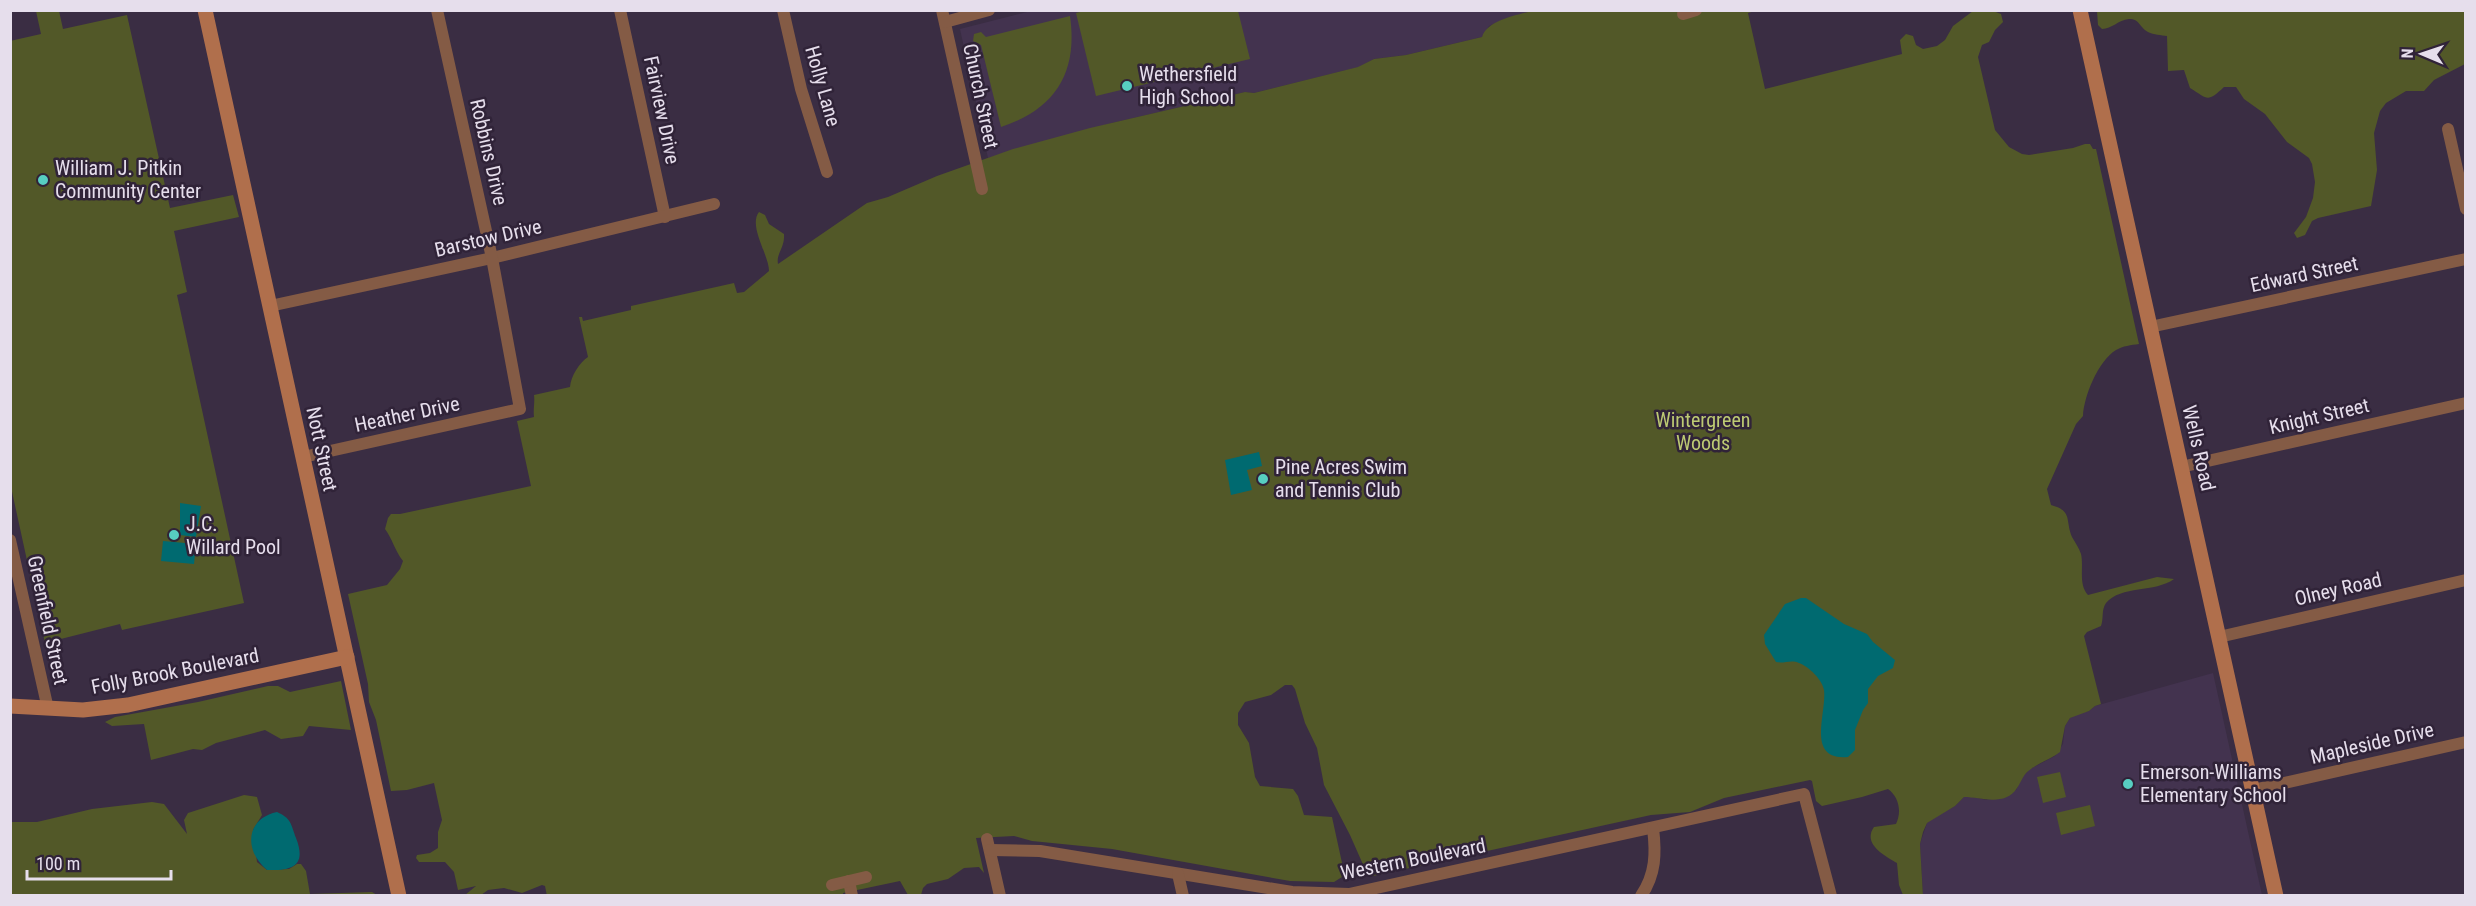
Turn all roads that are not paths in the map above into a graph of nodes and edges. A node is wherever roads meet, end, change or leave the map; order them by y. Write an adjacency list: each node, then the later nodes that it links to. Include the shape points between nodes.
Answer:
1 (205, 10): 18 (street, Nott Street)
2 (437, 10): 16 (street, Robbins Drive)
3 (620, 10): 15 (street, Fairview Drive)
4 (783, 10): 11 (street, Holly Lane, via 801,89)
5 (990, 10): 9 (street)
6 (1696, 10): 8 (street)
7 (2080, 10): 19 (street, Wells Road)
8 (1683, 14)
9 (944, 16): 12 (street, Church Street)
10 (2448, 129): 14 (street)
11 (827, 172)
12 (982, 189)
13 (714, 204): 15 (street, Barstow Drive)
14 (2466, 209)
15 (665, 217): 16 (street, Barstow Drive)
16 (492, 258): 18 (street, Barstow Drive); 21 (street, Robbins Drive)
17 (2466, 259): 19 (street, Edward Street)
18 (270, 306): 22 (street, Nott Street)
19 (2150, 327): 23 (street, Wells Road)
20 (2466, 403): 23 (street, Knight Street)
21 (520, 409): 22 (street, Heather Drive)
22 (303, 457): 27 (street, Nott Street)
23 (2181, 467): 26 (street, Wells Road)
24 (10, 540): 29 (street, Greenfield Street)
25 (2466, 580): 26 (street, Olney Road)
26 (2219, 637): 31 (street, Wells Road)
27 (347, 657): 29 (street, Folly Brook Boulevard, via 128,705); 38 (street, Nott Street)
28 (10, 706): 29 (street, Folly Brook Boulevard)
29 (48, 709)
30 (2466, 742): 31 (street, Mapleside Drive)
31 (2253, 790): 44 (street, Wells Road)
32 (1653, 828): 37 (street, Western Boulevard); 42 (street, via 1654,867); 43 (street, Western Boulevard, via 1804,794)
33 (1178, 873): 37 (street, Western Boulevard, via 1292,892); 40 (street, Western Boulevard, via 989,844); 41 (street)
34 (866, 877): 35 (street)
35 (849, 881): 36 (street); 39 (street)
36 (832, 885)
37 (1359, 894)
38 (399, 896)
39 (852, 896)
40 (1000, 896)
41 (1183, 896)
42 (1641, 896)
43 (1831, 896)
44 (2276, 896)

